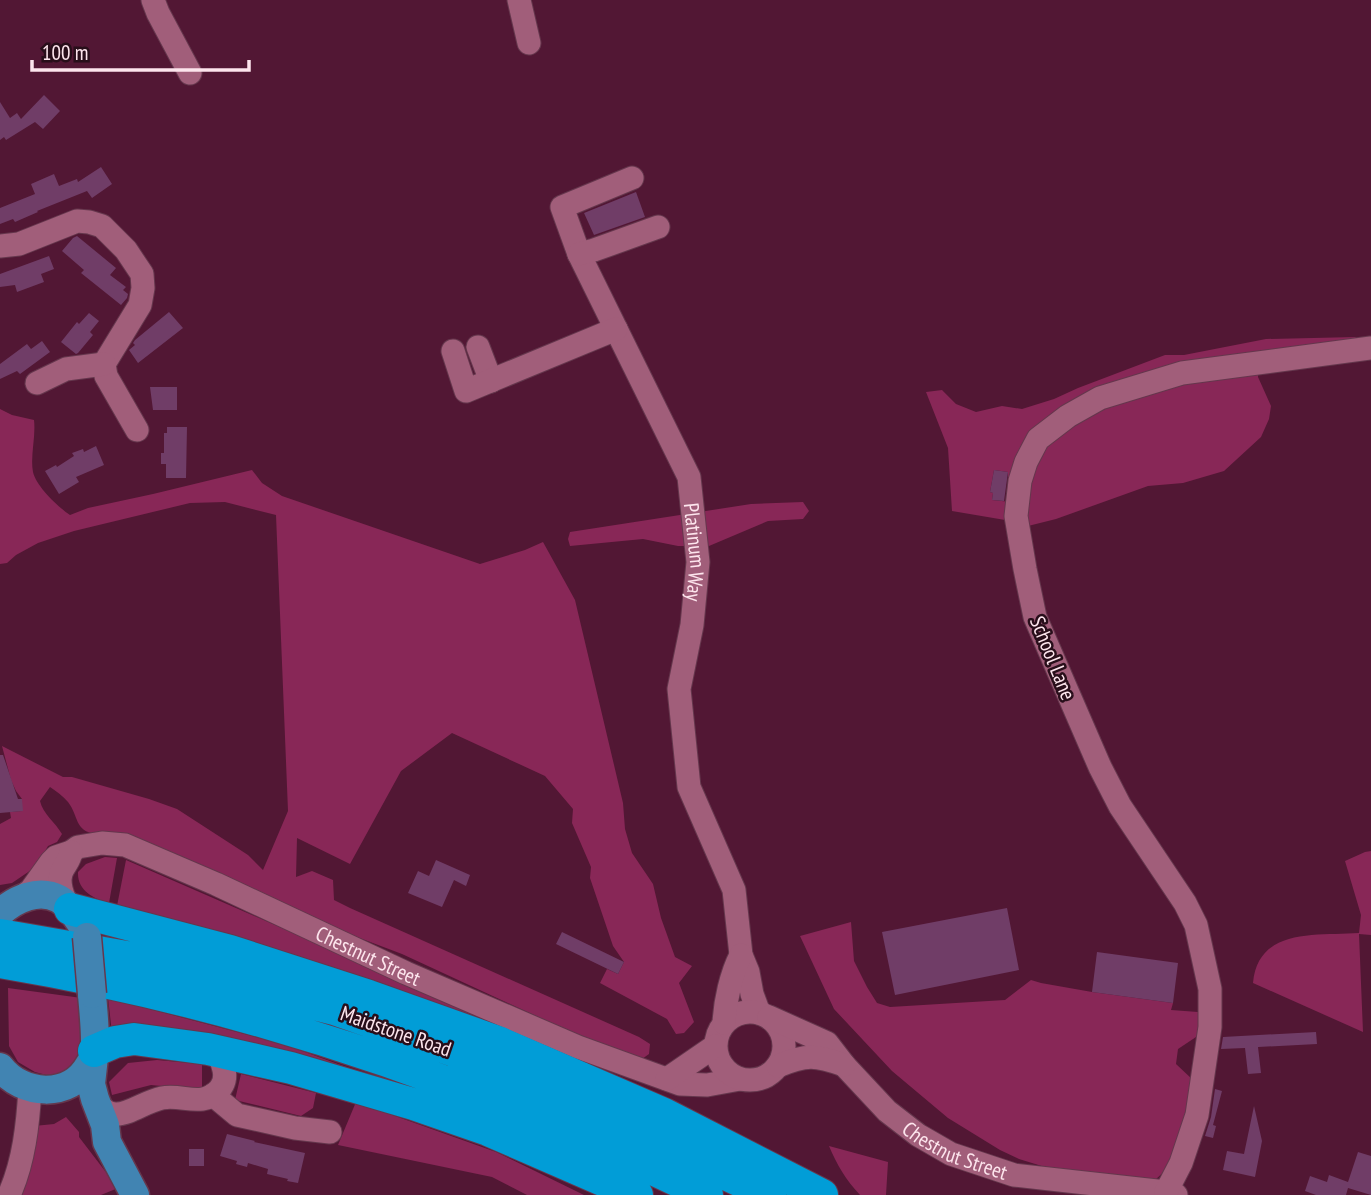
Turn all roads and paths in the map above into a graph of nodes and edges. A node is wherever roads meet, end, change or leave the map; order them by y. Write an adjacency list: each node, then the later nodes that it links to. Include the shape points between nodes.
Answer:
1 (153, 0): 4 (street)
2 (519, 0): 3 (street)
3 (529, 43)
4 (190, 74)
5 (632, 178): 8 (street, Platinum Way, via 571,210)
6 (658, 227): 8 (street)
7 (0, 246): 14 (street, via 19,244 77,221 102,226 126,250 142,274 140,305)
8 (587, 252): 9 (street); 10 (street, Platinum Way)
9 (608, 284)
10 (616, 328): 15 (street); 22 (street, Platinum Way, via 689,477 698,562 679,689 689,787 734,890)
11 (478, 347): 15 (street)
12 (1371, 348): 38 (street, School Lane, via 1182,373 1100,398 1038,439 1020,481 1016,516 1035,617 1120,806 1185,903 1210,989 1210,1027 1196,1115)
13 (453, 351): 15 (street, via 466,391)
14 (104, 365): 16 (street, via 66,369); 17 (street)
15 (491, 381)
16 (37, 383)
17 (137, 430)
18 (71, 852): 19 (street, Chestnut Street, via 53,860 33,888); 20 (street, via 60,878); 32 (street, Chestnut Street, via 102,842 125,845 406,973 578,1047)
19 (8, 905): 20 (main road, via 32,895 52,897)
20 (66, 905): 28 (main road, bridge, via 88,937); 44 (highway, via 230,951 498,1042 664,1114)
21 (0, 935): 43 (highway, Maidstone Road, via 138,959 334,1009 454,1051 565,1098)
22 (741, 955): 24 (street, Platinum Way, via 751,993); 25 (street, Platinum Way)
23 (0, 962): 42 (highway, Maidstone Road, via 199,1004 351,1048 518,1111)
24 (764, 1015): 25 (street, via 740,1013); 29 (street, Chestnut Street, via 827,1043); 30 (street, via 782,1034 783,1056)
25 (724, 1023): 26 (street)
26 (715, 1046): 32 (street); 33 (street, via 722,1066)
27 (208, 1049): 28 (highway, via 134,1039 115,1042); 34 (street, via 218,1055 225,1073 223,1084); 41 (highway, via 413,1104 488,1130)
28 (94, 1054): 31 (main road, via 85,1072 63,1087); 35 (main road, via 91,1081)
29 (844, 1065): 30 (street, via 819,1056 795,1058); 38 (street, Chestnut Street, via 895,1118 951,1154 1014,1175)
30 (778, 1066): 33 (street, via 761,1079)
31 (16, 1079): 37 (main road, via 65,1097); 39 (street, via 28,1123)
32 (667, 1079): 33 (street, Chestnut Street, via 707,1085)
33 (740, 1079)
34 (213, 1095): 35 (street, via 198,1101 159,1099 117,1114 103,1111); 36 (street, via 237,1115)
35 (95, 1099): 37 (main road)
36 (330, 1132)
37 (107, 1143): 40 (main road)
38 (1171, 1193)
39 (9, 1195)
40 (135, 1195)
41 (637, 1195)
42 (707, 1195)
43 (770, 1195)
44 (821, 1195)

